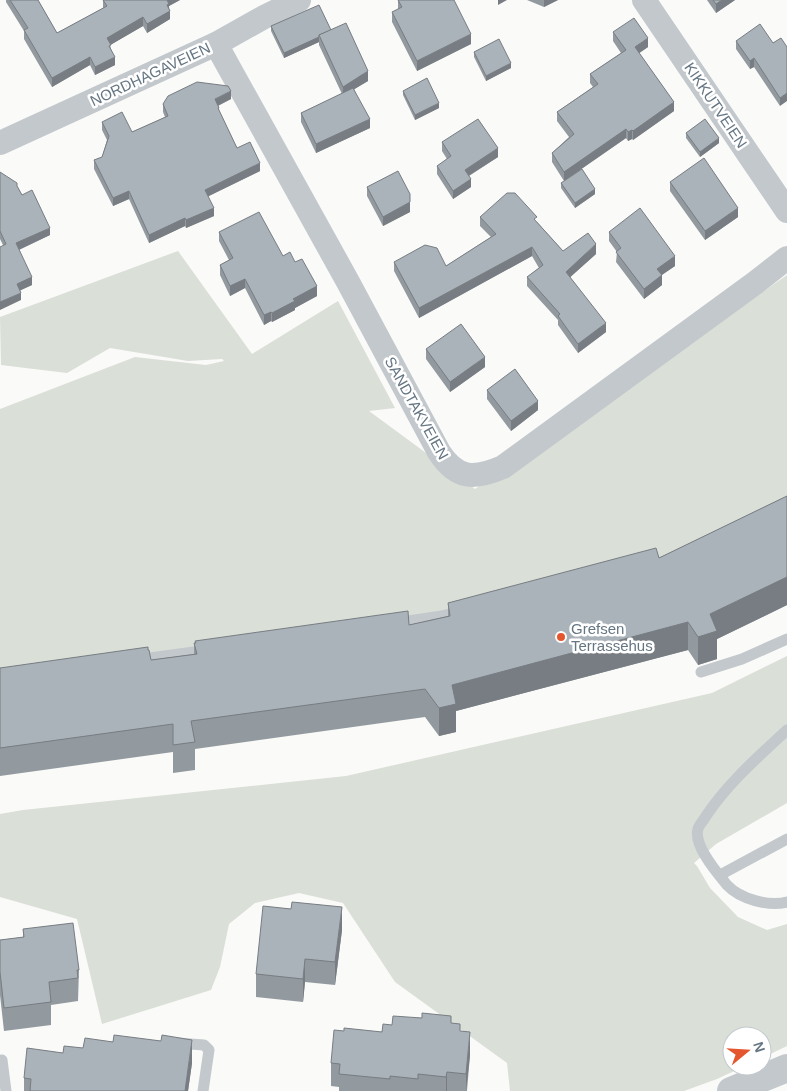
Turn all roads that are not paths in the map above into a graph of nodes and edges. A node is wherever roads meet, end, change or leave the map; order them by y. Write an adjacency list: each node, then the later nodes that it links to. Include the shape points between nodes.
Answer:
1 (299, 0): 3 (street, NORDHAGAVEIEN)
2 (644, 0): 5 (street, KIKKUTVEIEN)
3 (216, 44): 4 (street, NORDHAGAVEIEN); 6 (street, SANDTAKVEIEN, via 439,452 458,471 480,476 503,467)
4 (0, 143)
5 (787, 211)
6 (787, 258)
7 (470, 609): 8 (lane)
8 (383, 624)
9 (787, 639): 12 (lane, via 742,659)
10 (216, 649): 11 (lane)
11 (128, 662)
12 (701, 672)
13 (787, 730): 15 (lane, via 731,783 698,830 704,855)
14 (787, 839): 15 (lane)
15 (720, 875): 16 (lane, via 748,899 779,904)
16 (787, 902)
17 (166, 1042): 21 (lane, via 189,1043 209,1050)
18 (2, 1060): 20 (lane)
19 (787, 1068): 22 (street)
20 (6, 1091)
21 (203, 1091)
22 (731, 1091)

